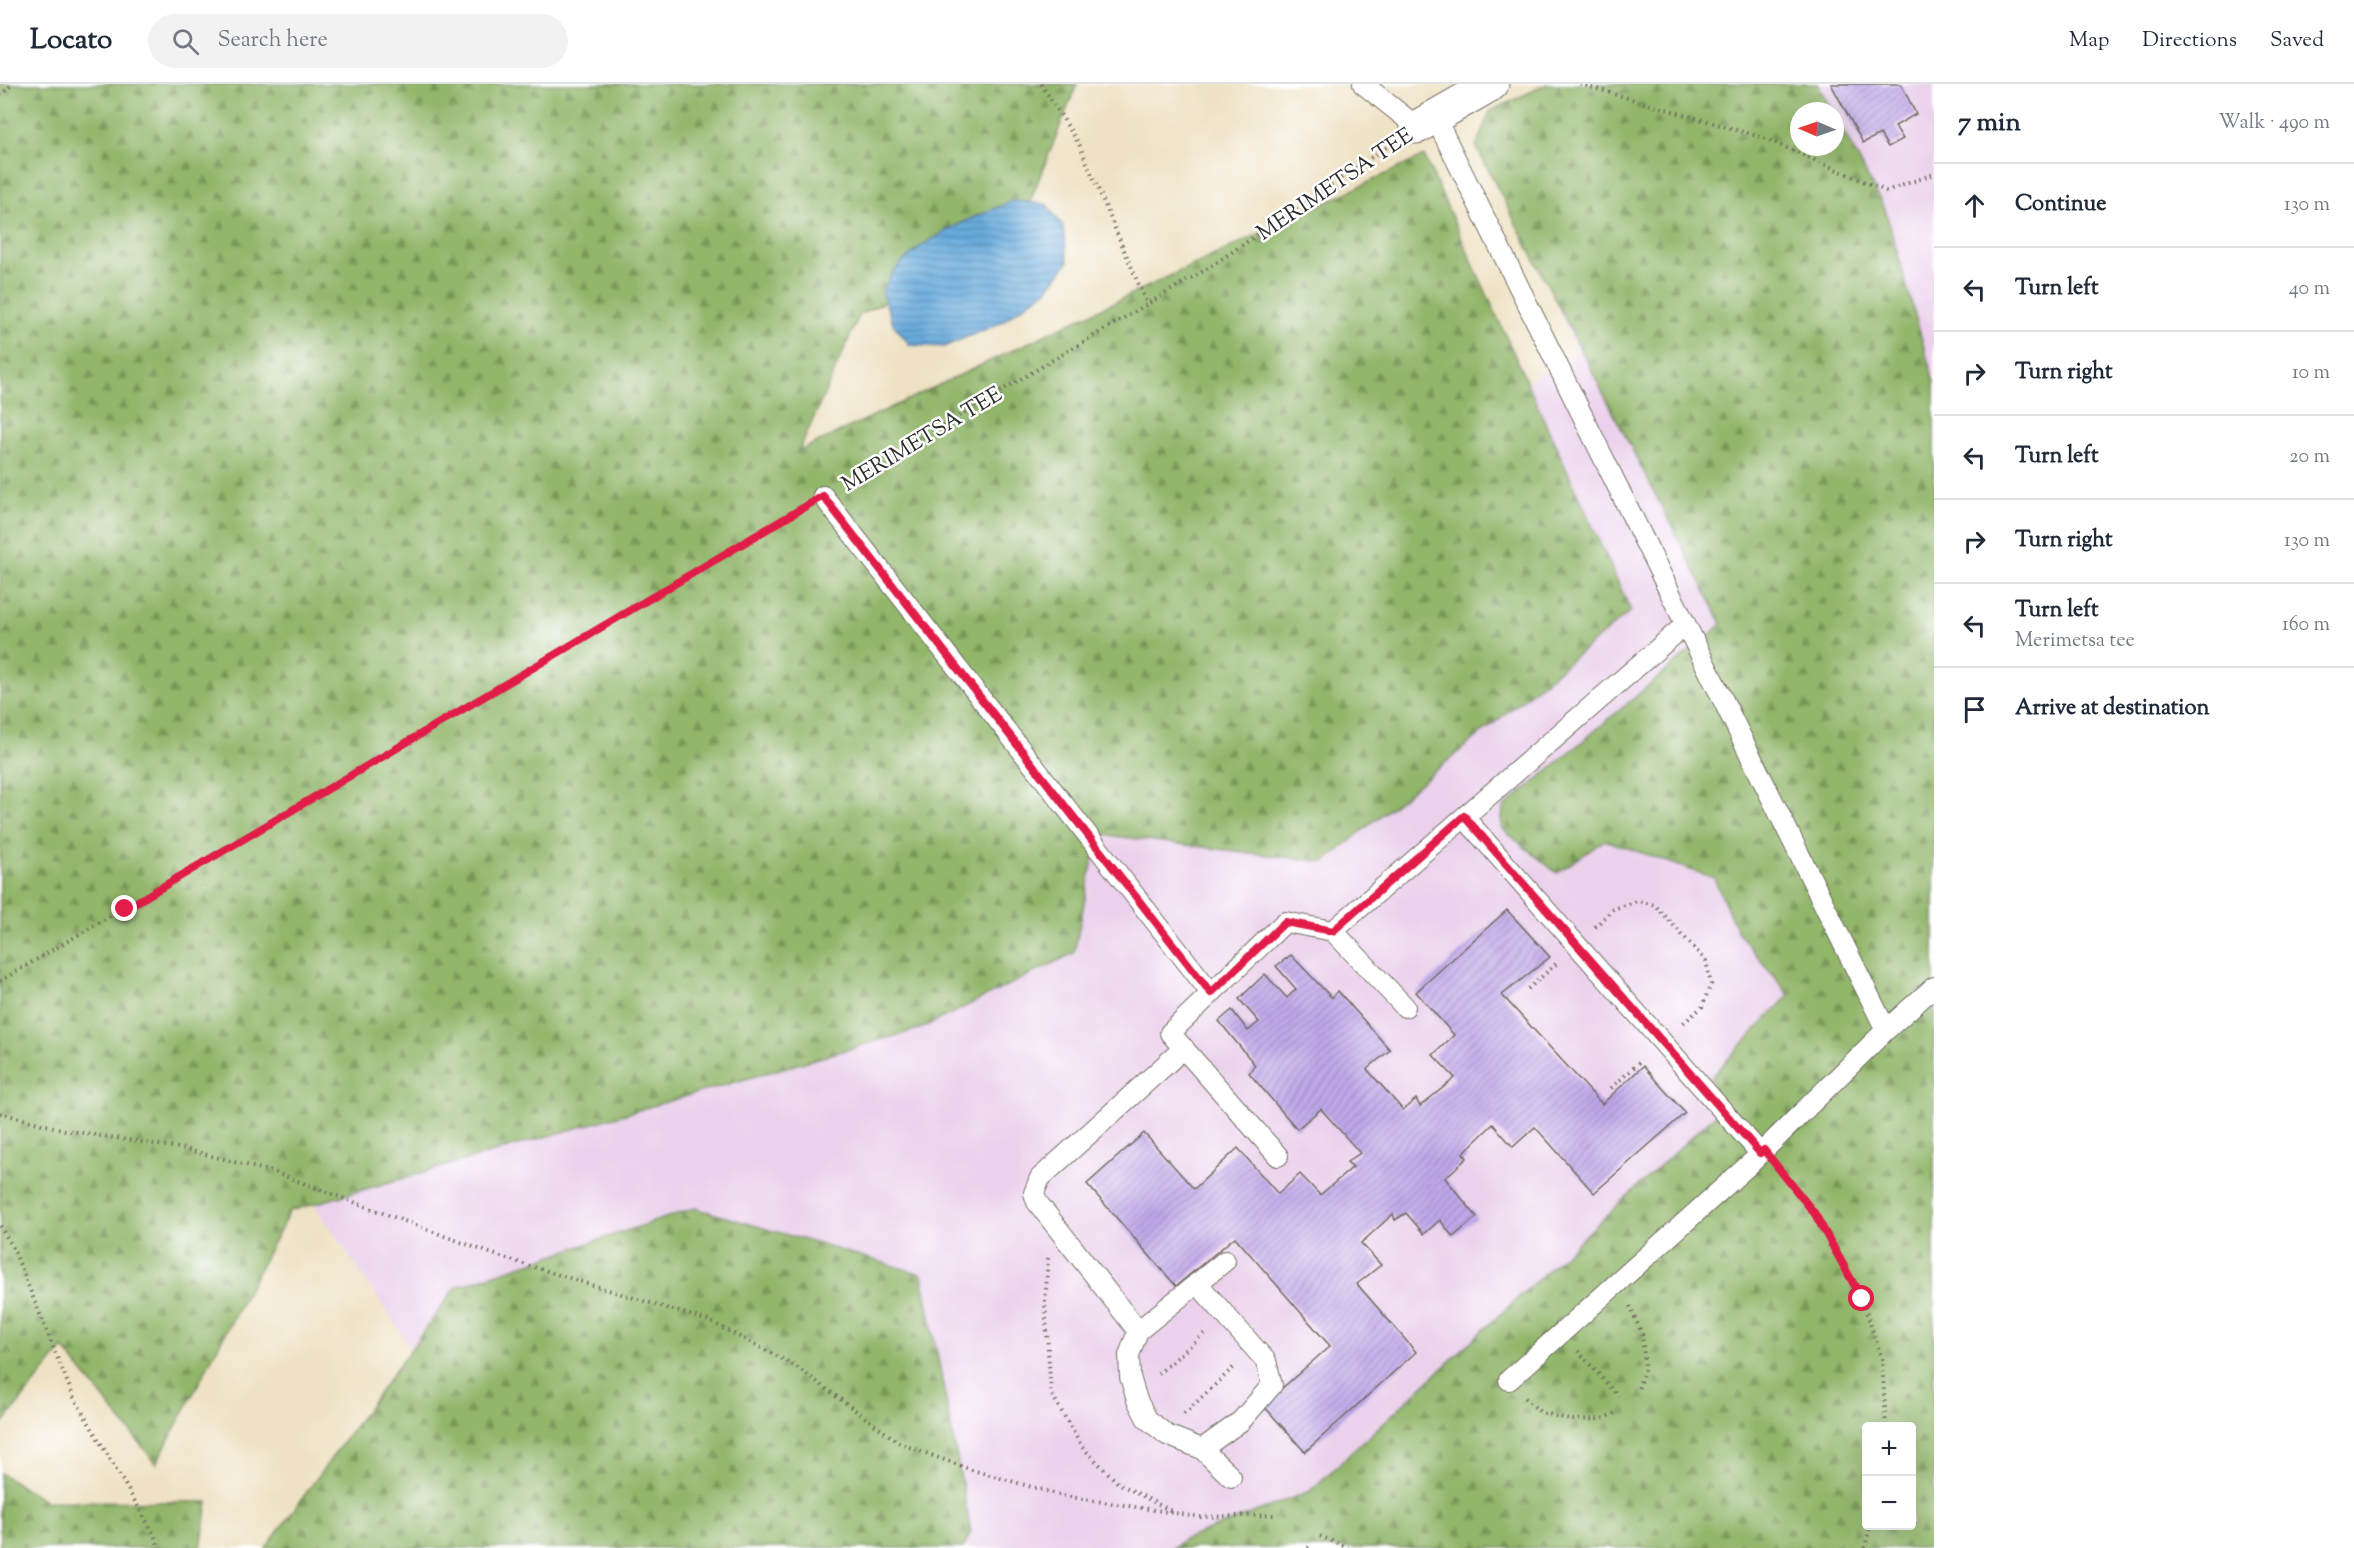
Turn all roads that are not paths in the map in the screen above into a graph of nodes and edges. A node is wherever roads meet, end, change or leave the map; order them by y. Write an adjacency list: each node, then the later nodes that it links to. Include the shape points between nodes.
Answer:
1 (1363, 84): 3 (lane)
2 (1492, 84): 3 (street, MERIMETSA TEE)
3 (1426, 122): 5 (lane)
4 (823, 496): 9 (lane)
5 (1685, 625): 6 (lane); 11 (lane)
6 (1464, 816): 7 (lane); 13 (lane)
7 (1333, 931): 9 (lane, via 1285,922); 10 (lane)
8 (1934, 987): 11 (lane)
9 (1211, 993): 12 (lane, via 1170,1033)
10 (1405, 1007)
11 (1886, 1030): 13 (lane)
12 (1184, 1048): 14 (lane); 17 (lane, via 1040,1178 1034,1193 1037,1202)
13 (1762, 1152): 18 (lane)
14 (1278, 1156)
15 (1225, 1261): 16 (lane)
16 (1197, 1283): 17 (lane); 19 (lane, via 1266,1361 1272,1385 1241,1421)
17 (1138, 1331): 19 (lane, via 1129,1355 1130,1377 1148,1419 1164,1432)
18 (1509, 1380)
19 (1202, 1449): 20 (lane)
20 (1231, 1477)

